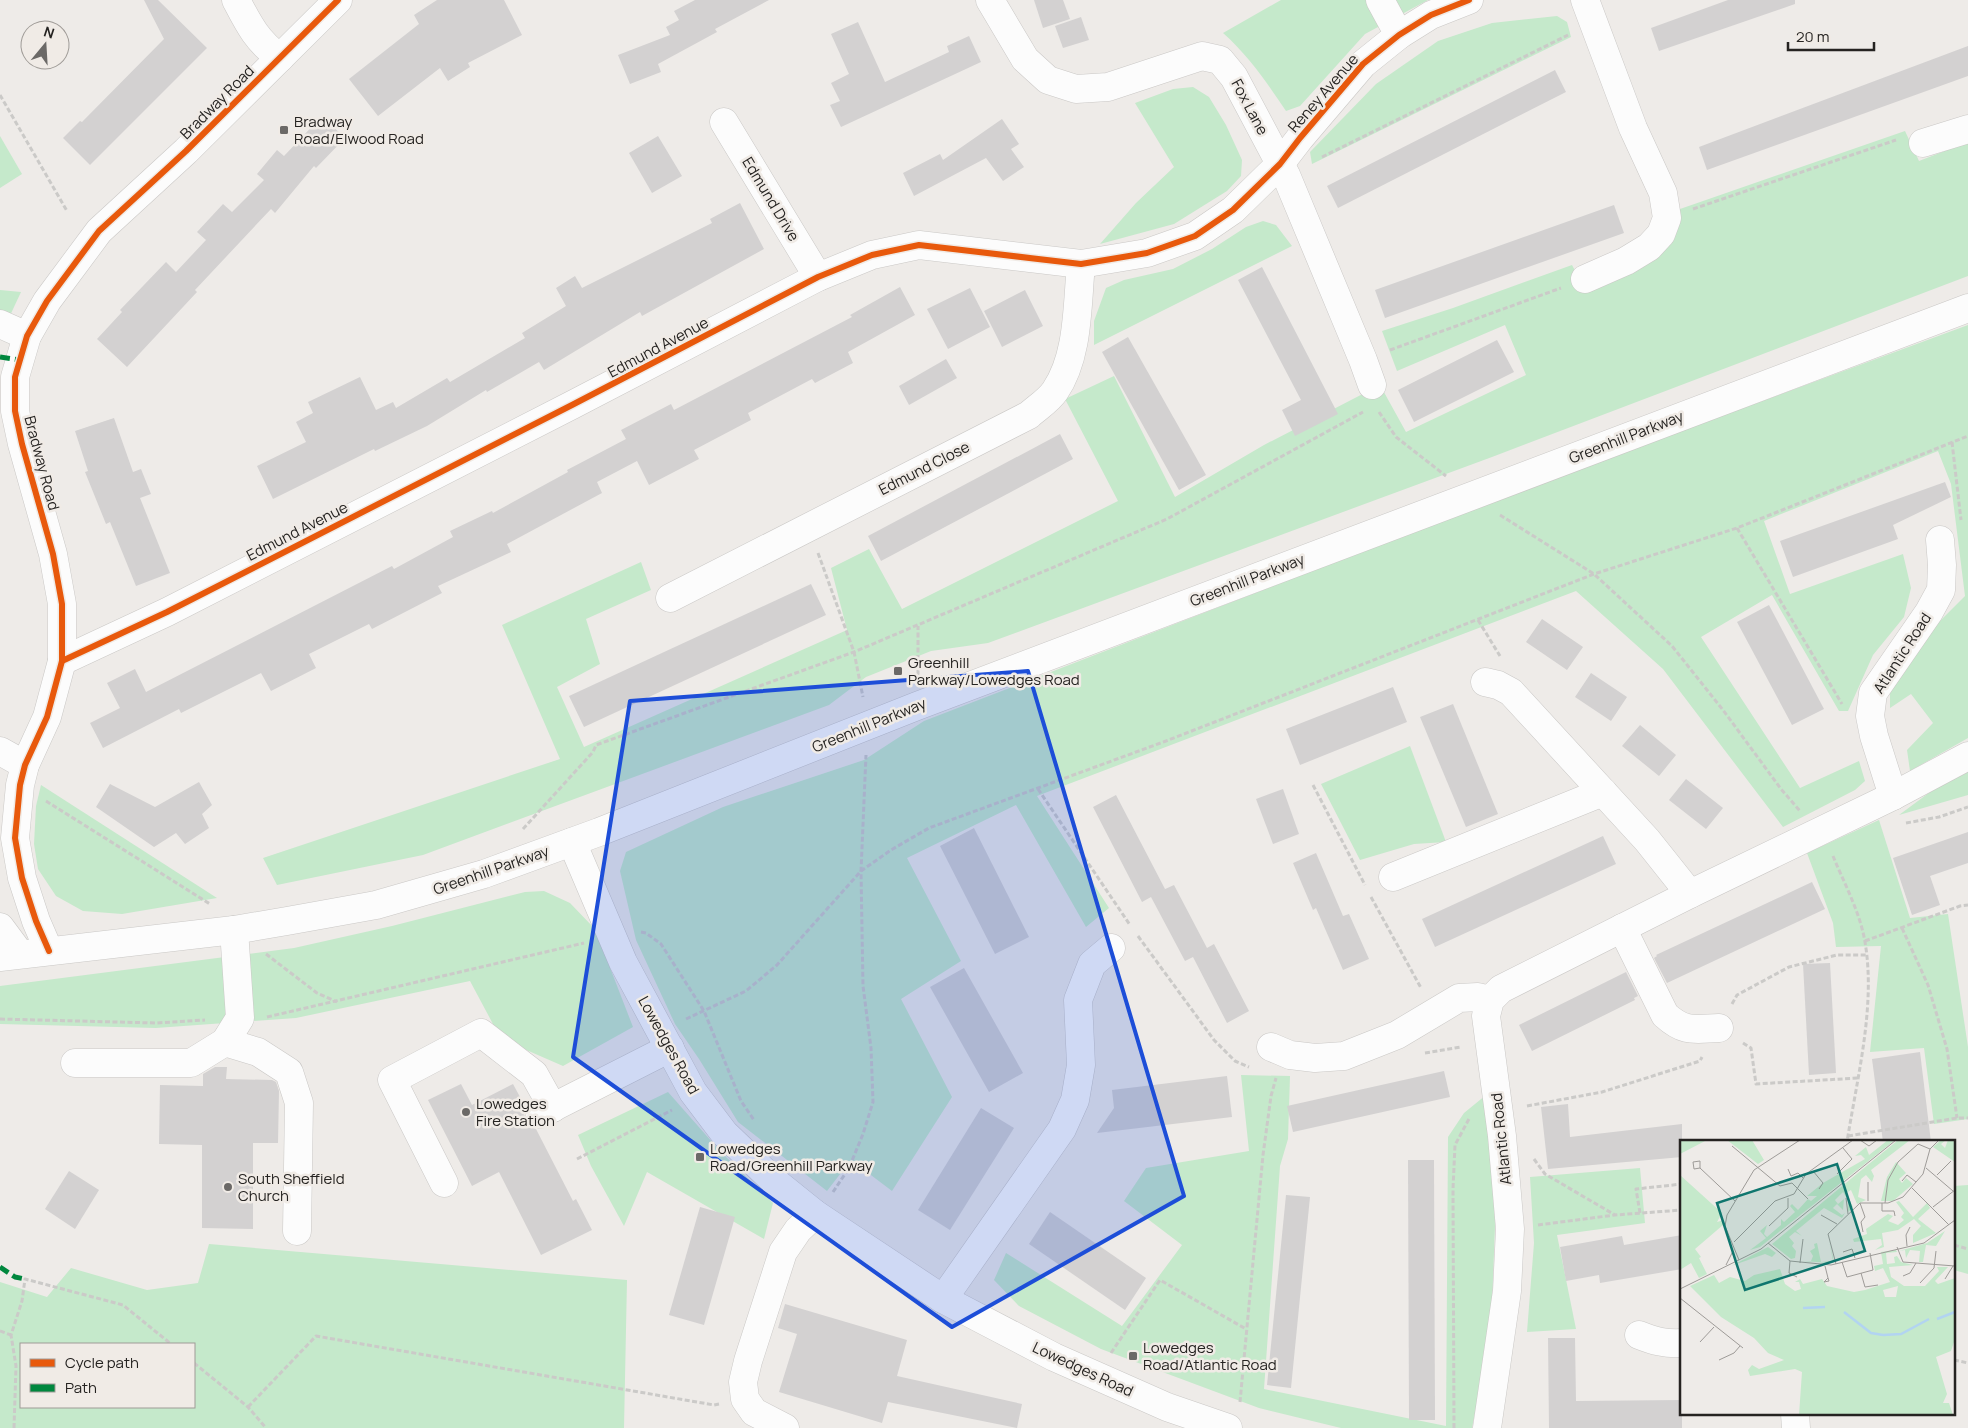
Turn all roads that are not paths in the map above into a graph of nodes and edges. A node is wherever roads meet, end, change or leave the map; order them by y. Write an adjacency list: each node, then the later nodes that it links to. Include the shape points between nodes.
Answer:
1 (236, 0): 8 (street, via 253,32)
2 (338, 0): 8 (street, Bradway Road)
3 (990, 0): 12 (street, Fox Lane, via 1025,59 1048,80 1076,89 1108,87 1202,56 1220,60 1234,77)
4 (1380, 0): 7 (street)
5 (1469, 0): 7 (street, Reney Avenue, via 1431,15)
6 (1589, 11): 15 (street, via 1633,128 1663,193 1667,218 1661,234 1649,247)
7 (1399, 36): 12 (street, Reney Avenue, via 1363,64 1300,138)
8 (280, 58): 18 (street, Bradway Road, via 99,231 47,301)
9 (724, 122): 14 (street, Edmund Drive)
10 (1968, 129): 11 (street)
11 (1923, 143)
12 (1283, 170): 13 (street, Edmund Avenue, via 1195,236 1147,252); 19 (street, Fox Lane, via 1363,360)
13 (1081, 264): 14 (street, Edmund Avenue, via 919,245 872,255); 21 (street, Edmund Close, via 1066,372 1054,393 1029,415)
14 (818, 277): 22 (street, Edmund Avenue, via 168,612)
15 (1585, 280)
16 (1968, 308): 29 (street, Greenhill Parkway, via 917,706)
17 (0, 324): 18 (street)
18 (27, 336): 22 (street, Bradway Road, via 15,376 15,411 54,554 62,604)
19 (1373, 395)
20 (1951, 535): 28 (street, Atlantic Road, via 1942,565 1941,590 1873,693 1870,716)
21 (670, 598)
22 (62, 661): 26 (street, Bradway Road, via 48,717)
23 (1485, 682): 27 (street, via 1511,692)
24 (0, 752): 26 (street)
25 (1968, 756): 28 (street)
26 (15, 781): 36 (street, Bradway Road, via 15,838 22,878)
27 (1603, 792): 30 (street); 31 (street)
28 (1893, 796): 31 (street)
29 (572, 842): 34 (street, Greenhill Parkway, via 484,874 376,905); 40 (street, Lowedges Road, via 623,962)
30 (1393, 877)
31 (1690, 894): 33 (street)
32 (0, 927): 37 (street)
33 (1622, 928): 38 (street, via 1501,989); 39 (street, via 1665,1015 1677,1026)
34 (241, 929): 36 (street, Greenhill Parkway); 41 (street, via 240,1018)
35 (1112, 948): 47 (street, via 1092,964 1078,1000 1081,1065 1075,1100 1062,1129)
36 (49, 951): 37 (street, Greenhill Parkway)
37 (10, 956)
38 (1490, 1000): 42 (street, via 1460,998 1397,1035 1344,1056); 52 (street, Atlantic Road, via 1486,1016 1510,1229 1507,1291)
39 (1719, 1028)
40 (665, 1039): 44 (street, via 546,1111 534,1074 482,1033 392,1080); 45 (street, Lowedges Road, via 698,1097 724,1133 774,1181)
41 (225, 1042): 43 (street, via 191,1062); 46 (street, via 258,1052 289,1072 298,1103)
42 (1278, 1057)
43 (75, 1063)
44 (444, 1183)
45 (815, 1214): 47 (street, Lowedges Road); 51 (street, via 798,1230 783,1252 743,1382 745,1399 754,1412)
46 (296, 1231)
47 (943, 1299): 50 (street, Lowedges Road, via 1054,1357 1167,1407)
48 (1639, 1335): 49 (street, via 1666,1344)
49 (1680, 1343)
50 (1234, 1418)
51 (785, 1428)
52 (1487, 1428)

